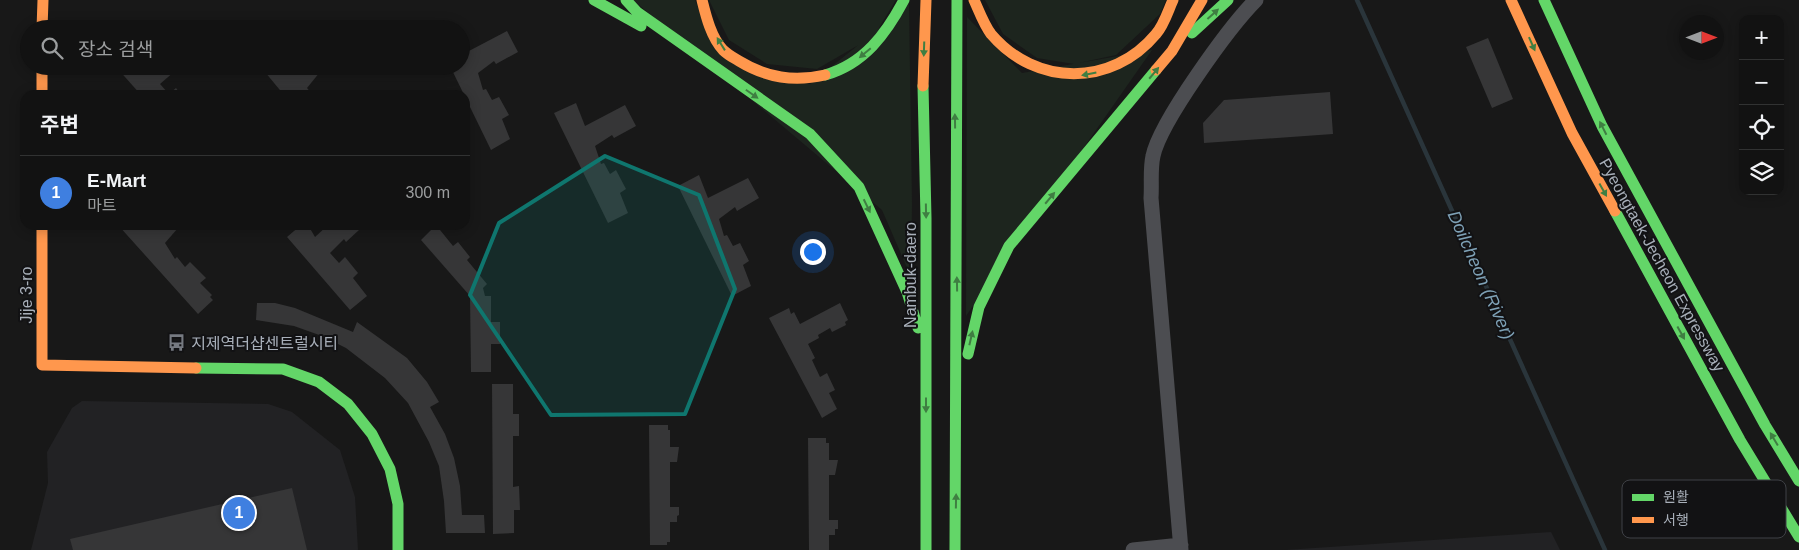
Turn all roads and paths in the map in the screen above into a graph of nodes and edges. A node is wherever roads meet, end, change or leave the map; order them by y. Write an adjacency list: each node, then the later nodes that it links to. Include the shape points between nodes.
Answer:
1 (42, 0): 15 (main road)
2 (594, 0): 17 (main road)
3 (626, 0): 17 (main road, via 637,12)
4 (702, 0): 5 (main road, one-way to 4, via 876,44 854,62 829,76 804,80 779,78 750,68 723,50)
5 (904, 0)
6 (926, 0): 21 (main road, Nambuk-daero, one-way to 21, via 923,88)
7 (957, 0): 22 (main road, one-way to 7)
8 (974, 0): 9 (main road, one-way to 8, via 1158,33 1136,54 1113,69 1084,76 1056,75 1026,65 1001,49 984,26)
9 (1173, 0)
10 (1202, 0): 16 (main road)
11 (1228, 0): 16 (main road, one-way to 11)
12 (1256, 0): 27 (street, via 1214,53 1170,118 1153,155 1151,198)
13 (1512, 0): 23 (main road, Pyeongtaek-Jecheon Expressway, one-way to 23, via 1572,133)
14 (1544, 0): 24 (main road, Pyeongtaek-Jecheon Expressway, one-way to 14, via 1765,425 1602,126)
15 (42, 20)
16 (1172, 51): 22 (main road, one-way to 16, via 979,307 1009,246)
17 (712, 66): 21 (main road, one-way to 21, via 810,134 859,187 907,292)
18 (42, 75): 19 (main road)
19 (42, 90)
20 (42, 230): 28 (main road, Jije 3-ro, via 42,365 283,370 319,382 365,423 386,462 398,502)
21 (926, 356): 29 (main road, Nambuk-daero, one-way to 29)
22 (958, 402): 30 (main road, one-way to 22)
23 (1764, 480)
24 (1799, 481)
25 (1786, 516): 26 (main road, Pyeongtaek-Jecheon Expressway, one-way to 26)
26 (1799, 537)
27 (1181, 548): 31 (street)
28 (398, 550)
29 (926, 550)
30 (955, 550)
31 (1132, 550)

